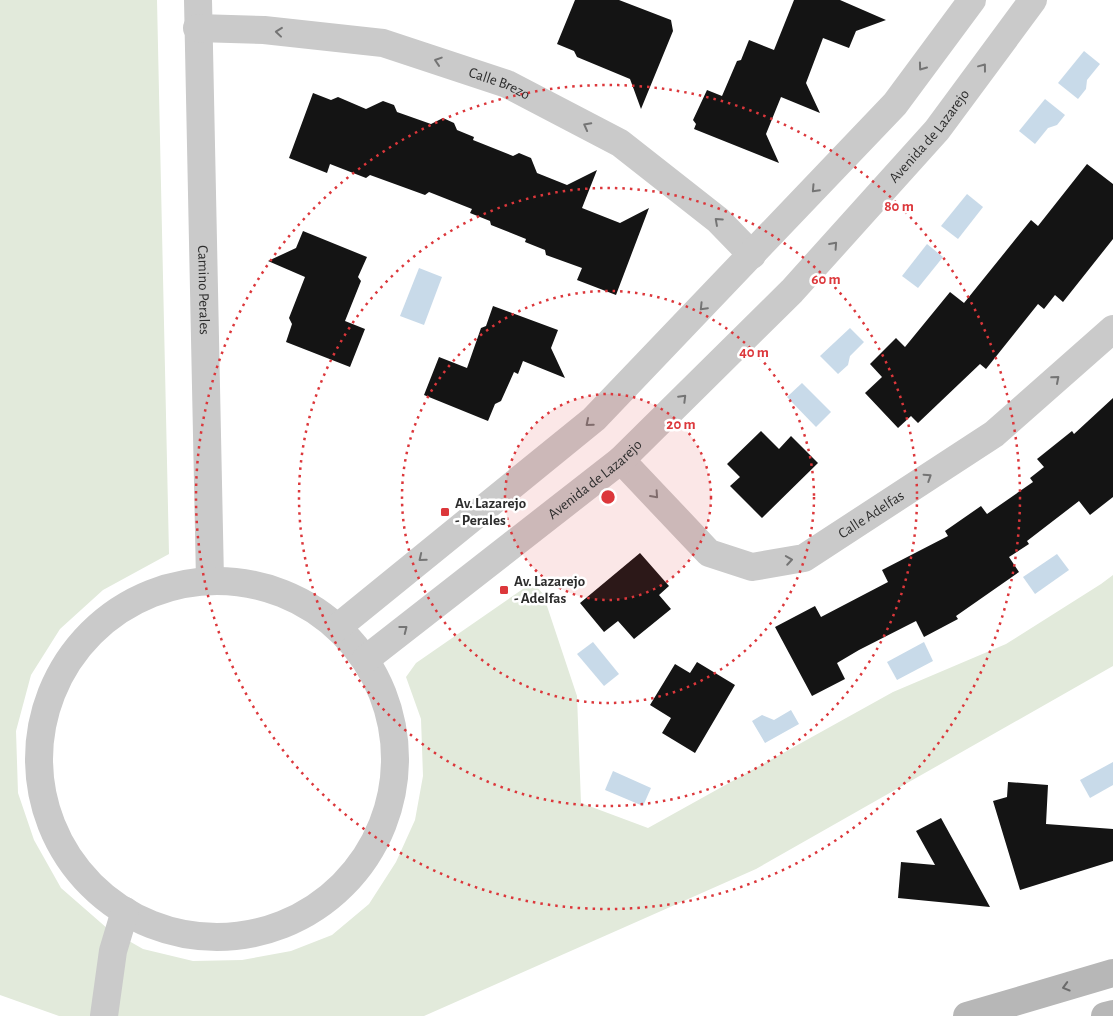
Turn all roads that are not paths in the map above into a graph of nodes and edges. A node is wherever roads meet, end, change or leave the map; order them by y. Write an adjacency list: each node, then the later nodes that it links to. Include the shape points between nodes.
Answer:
1 (198, 0): 4 (street, Camino Perales)
2 (972, 0): 5 (street, one-way to 5, via 895,104)
3 (1033, 0): 7 (street, Avenida de Lazarejo, one-way to 3, via 792,291 937,130)
4 (198, 28): 5 (street, Calle Brezo, one-way to 4, via 718,220 620,143 507,84 383,44 264,30); 8 (street, Camino Perales)
5 (752, 255): 9 (street, one-way to 9, via 594,420)
6 (1113, 328): 7 (street, Calle Adelfas, one-way to 6, via 709,553 752,567 804,558 994,434)
7 (621, 460): 10 (street, Avenida de Lazarejo, one-way to 7)
8 (210, 580): 9 (street, via 256,585 300,600); 11 (street, via 160,589 115,612 78,646 52,690 39,739 41,790 56,837 85,879)
9 (338, 626): 10 (street)
10 (366, 659): 11 (street, via 389,707 396,760 388,812 365,860 328,899 292,921 250,934 207,937 164,929)
11 (125, 911): 14 (street, via 113,952)
12 (1113, 973): 15 (street, one-way to 15)
13 (1113, 1014): 16 (street)
14 (104, 1016)
15 (966, 1016)
16 (1105, 1016)

